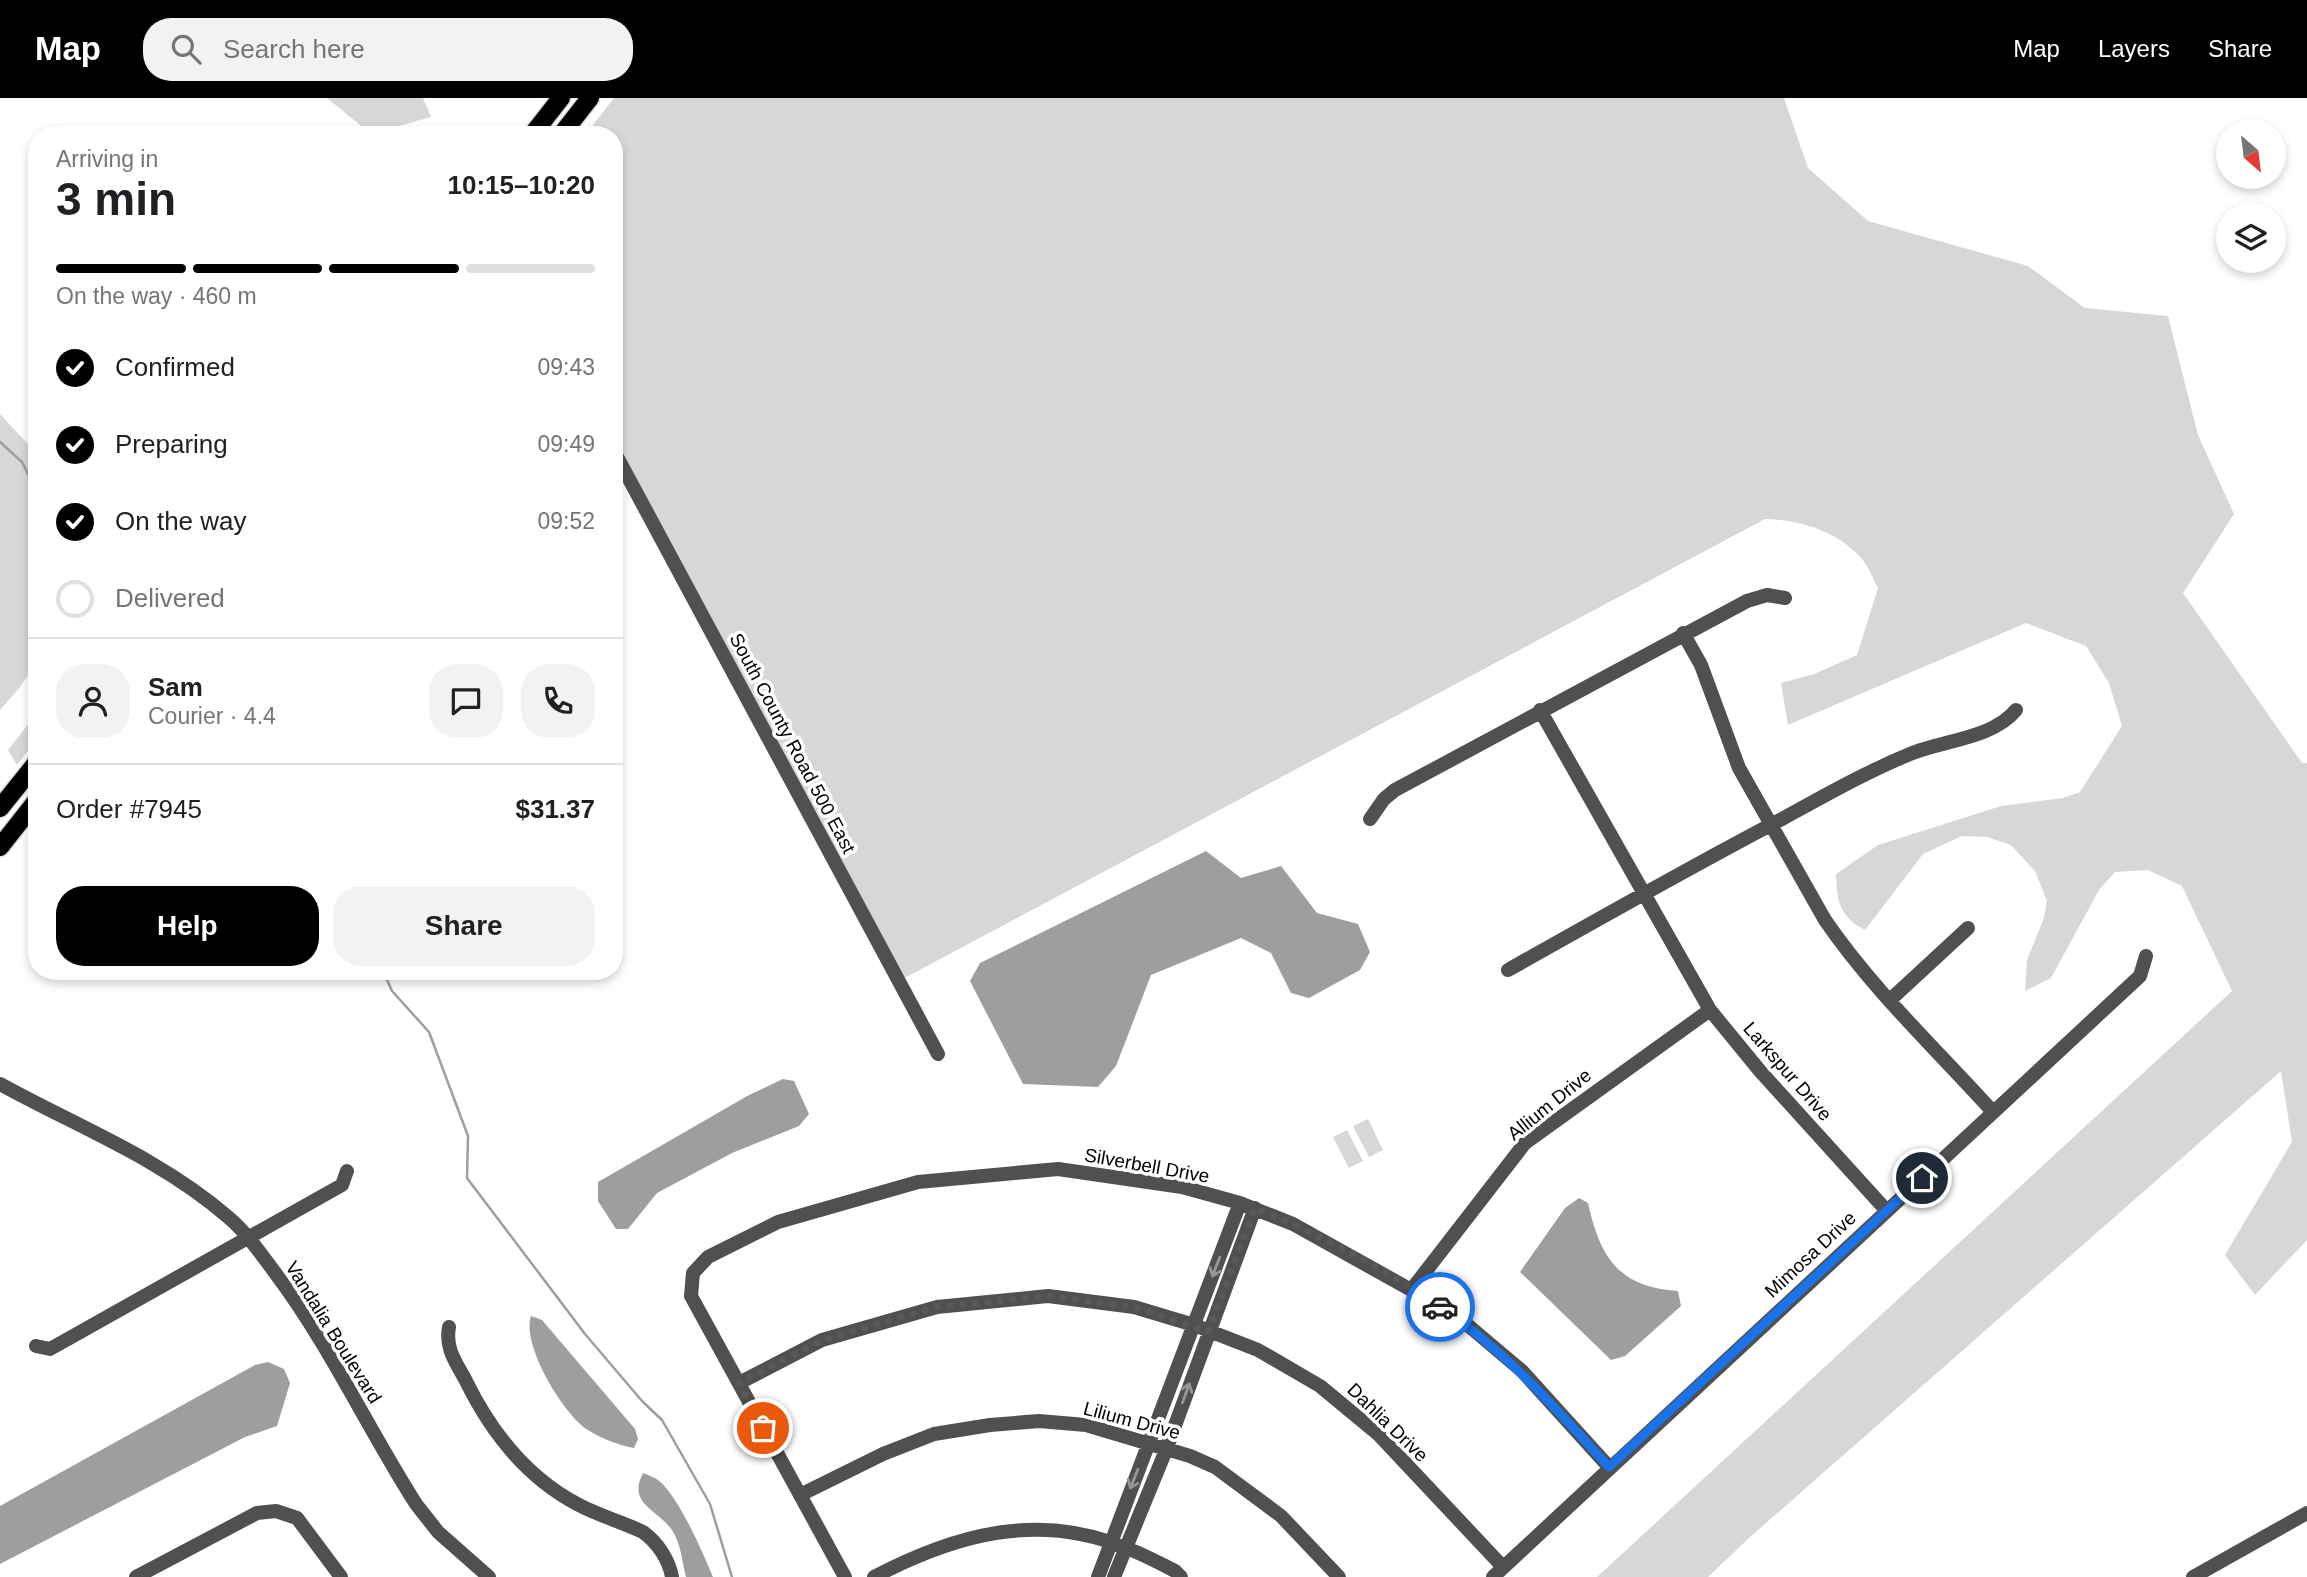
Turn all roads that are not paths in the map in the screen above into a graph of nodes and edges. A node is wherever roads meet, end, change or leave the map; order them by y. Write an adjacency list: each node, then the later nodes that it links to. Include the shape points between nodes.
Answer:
1 (561, 98): 3 (main road)
2 (590, 98): 4 (main road)
3 (539, 126)
4 (568, 126)
5 (623, 468): 22 (street, South County Road 500 East)
6 (1785, 598): 7 (street, via 1767,595 1747,601)
7 (1683, 633): 8 (street); 14 (street, via 1701,665 1739,768)
8 (1540, 709): 13 (street, via 1395,790); 16 (street, Larkspur Drive)
9 (2016, 710): 14 (street, via 1992,729 1900,758)
10 (28, 773): 11 (main road)
11 (0, 808)
12 (28, 811): 15 (main road)
13 (1370, 819)
14 (1771, 824): 16 (street); 20 (street, via 1839,941)
15 (0, 847)
16 (1643, 894): 19 (street); 21 (street, Larkspur Drive)
17 (1968, 928): 20 (street)
18 (2146, 956): 24 (street, Mimosa Drive, via 2140,976)
19 (1508, 970)
20 (1890, 1000): 24 (street)
21 (1710, 1010): 28 (street, Larkspur Drive); 30 (street, Allium Drive, via 1525,1143)
22 (938, 1054)
23 (0, 1084): 29 (street, Vandalia Boulevard, via 169,1172)
24 (1993, 1112): 28 (street, Mimosa Drive)
25 (347, 1171): 29 (street, via 342,1185)
26 (1240, 1203): 27 (street, Silverbell Drive); 31 (street, one-way to 31); 35 (street, Silverbell Drive, via 1182,1187 1058,1170 918,1182 779,1222 708,1257 692,1273 691,1296)
27 (1255, 1208): 30 (street, Silverbell Drive); 33 (street)
28 (1886, 1210): 38 (street, Mimosa Drive)
29 (248, 1237): 34 (street, via 50,1349); 47 (street, Vandalia Boulevard, via 299,1304 416,1504 438,1532)
30 (1412, 1289): 38 (street, Silverbell Drive, via 1470,1327 1512,1362)
31 (1194, 1325): 33 (street, Dahlia Drive); 35 (street, Dahlia Drive, via 1134,1307 1048,1296 937,1307 822,1340); 36 (street)
32 (449, 1327): 43 (street, via 446,1342 457,1365 512,1455 554,1491 652,1538)
33 (1208, 1332): 37 (street, one-way to 33); 44 (street, Dahlia Drive, via 1289,1366 1350,1409 1378,1434)
34 (36, 1346)
35 (739, 1383): 39 (street)
36 (1149, 1443): 37 (street, Lilium Drive); 39 (street, Lilium Drive, via 1086,1425 1039,1421 989,1424 934,1434); 41 (street, one-way to 41)
37 (1166, 1450): 42 (street); 54 (street, Lilium Drive, via 1215,1467 1253,1494 1281,1516)
38 (1609, 1467): 44 (street, Mimosa Drive)
39 (800, 1495): 49 (street)
40 (2307, 1513): 55 (street)
41 (1110, 1542): 42 (street); 50 (street, via 1057,1530 993,1531 918,1554); 51 (street)
42 (1126, 1548): 52 (street); 53 (street)
43 (671, 1569): 48 (street)
44 (1498, 1572)
45 (136, 1577): 46 (street, via 257,1513 276,1511 297,1518)
46 (341, 1577)
47 (489, 1577)
48 (665, 1577)
49 (845, 1577)
50 (874, 1577)
51 (1098, 1577)
52 (1114, 1577)
53 (1181, 1577)
54 (1339, 1577)
55 (2193, 1577)

